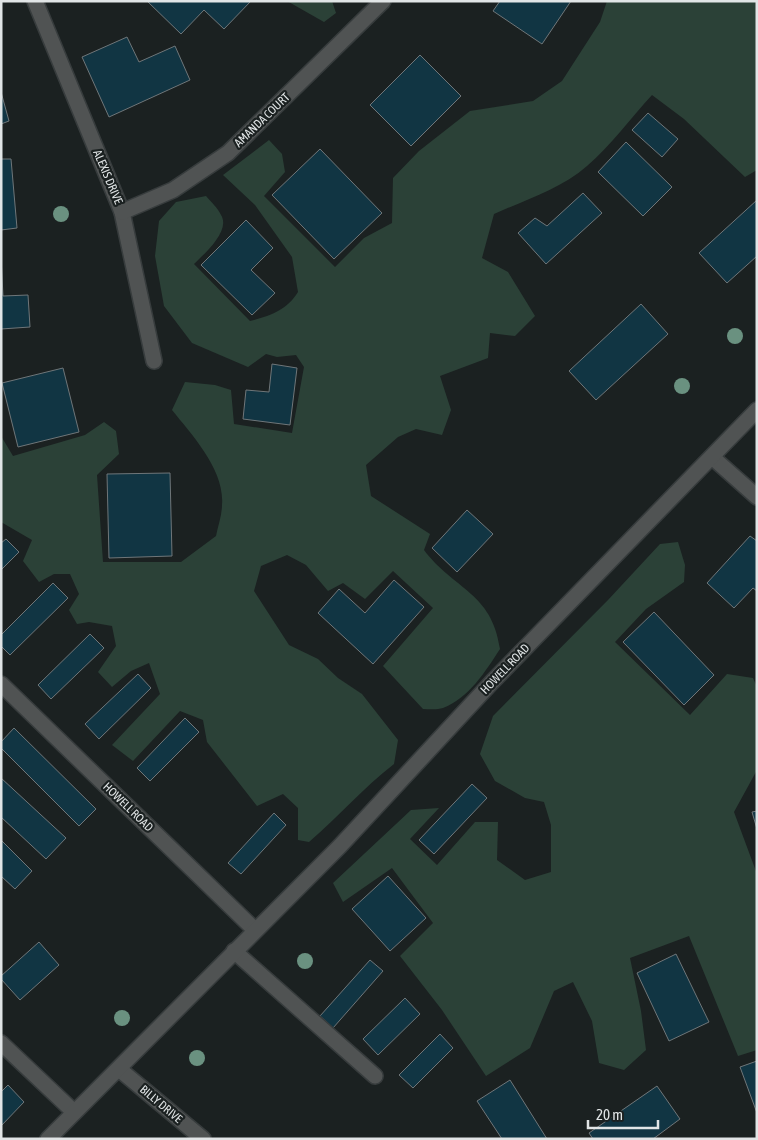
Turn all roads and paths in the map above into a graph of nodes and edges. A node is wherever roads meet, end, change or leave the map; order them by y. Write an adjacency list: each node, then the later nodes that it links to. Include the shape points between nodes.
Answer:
1 (35, 1): 3 (street, ALEXIS DRIVE)
2 (383, 1): 3 (street, AMANDA COURT, via 228,152 172,190)
3 (122, 212): 4 (street, ALEXIS DRIVE)
4 (154, 361)
5 (757, 410): 6 (street, HOWELL ROAD)
6 (712, 457): 7 (street); 9 (street, HOWELL ROAD, via 492,682 340,846)
7 (757, 497)
8 (1, 684): 9 (street, HOWELL ROAD)
9 (255, 930): 10 (street, HOWELL ROAD)
10 (234, 951): 12 (street, HOWELL ROAD); 13 (street)
11 (1, 1043): 14 (street)
12 (119, 1069): 14 (street, HOWELL ROAD); 16 (street, BILLY DRIVE)
13 (375, 1076)
14 (74, 1112): 15 (street, HOWELL ROAD)
15 (48, 1139)
16 (203, 1139)

